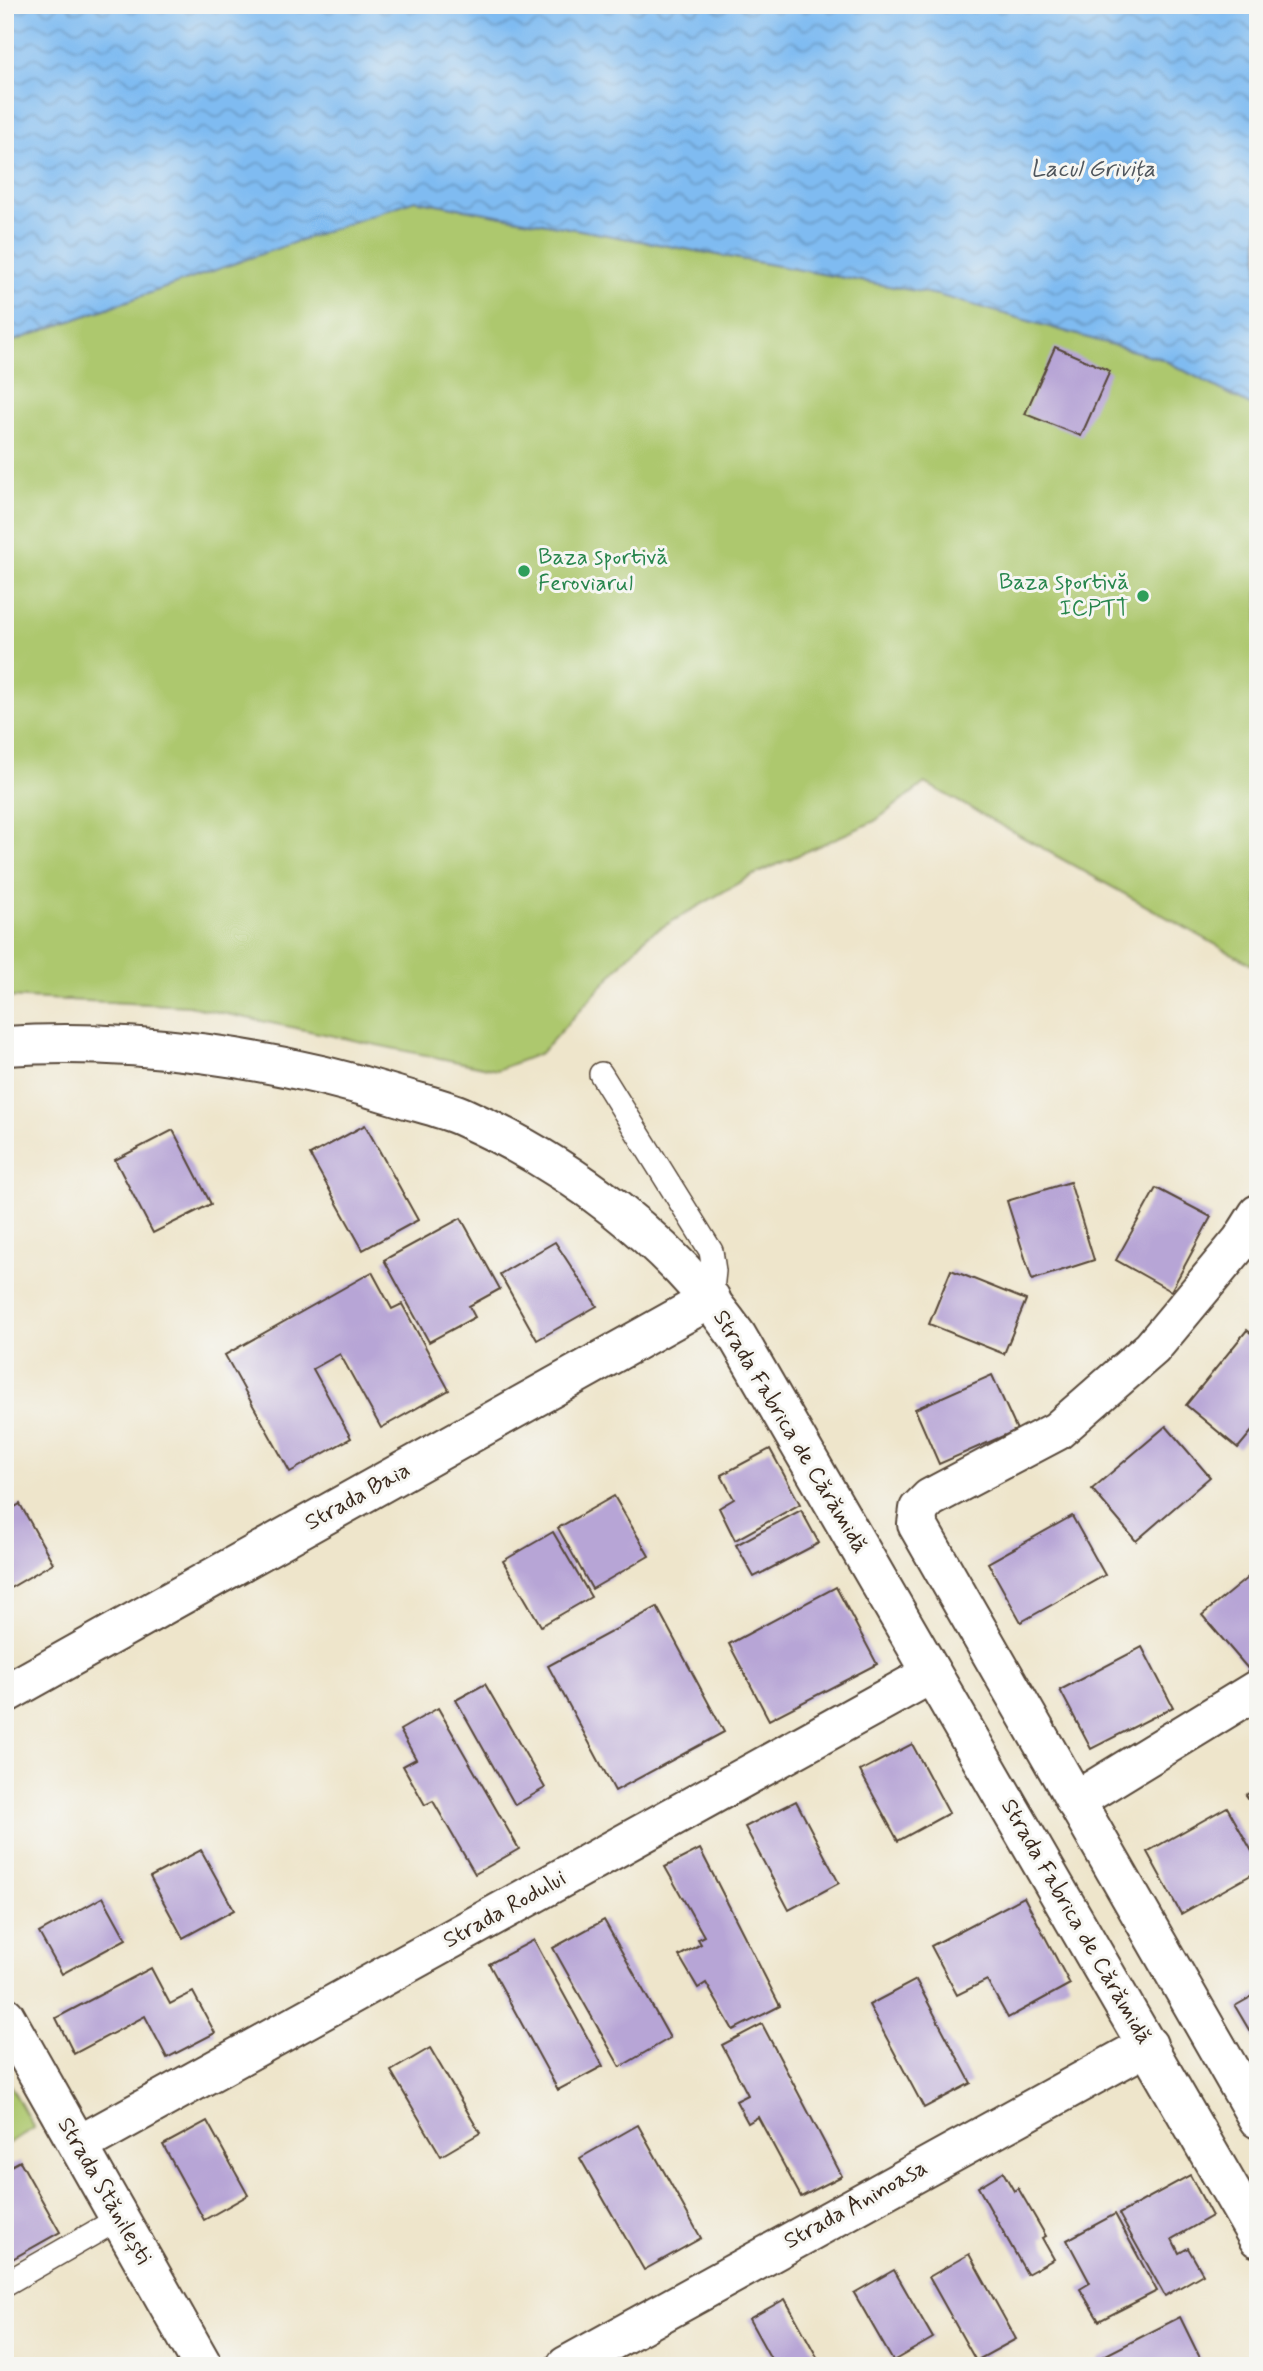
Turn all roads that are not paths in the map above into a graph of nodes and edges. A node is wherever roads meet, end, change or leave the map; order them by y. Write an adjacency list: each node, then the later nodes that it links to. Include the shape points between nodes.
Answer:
1 (5, 1046): 4 (street, Strada Fabrica de Cărămidă, via 136,1048 241,1059 352,1082 461,1116 540,1157 592,1191 656,1243)
2 (601, 1074): 4 (lane, via 711,1251)
3 (1258, 1214): 8 (street, via 1152,1348 1056,1431 930,1498 919,1509 917,1524)
4 (711, 1299): 5 (street, Strada Fabrica de Cărămidă, via 737,1336); 7 (street, Strada Baia)
5 (931, 1674): 10 (street, Strada Fabrica de Cărămidă); 12 (street, Strada Rodului)
6 (1258, 1689): 8 (street)
7 (5, 1694)
8 (1075, 1801): 11 (street)
9 (5, 2016): 12 (street, Strada Stănilești)
10 (1148, 2045): 14 (street, Strada Fabrica de Cărămidă); 17 (street, Strada Aninoasa)
11 (1257, 2116)
12 (79, 2146): 13 (street, Strada Stănilești)
13 (120, 2218): 15 (lane); 16 (street, Strada Stănilești)
14 (1258, 2238)
15 (5, 2284)
16 (203, 2366)
17 (566, 2366)

